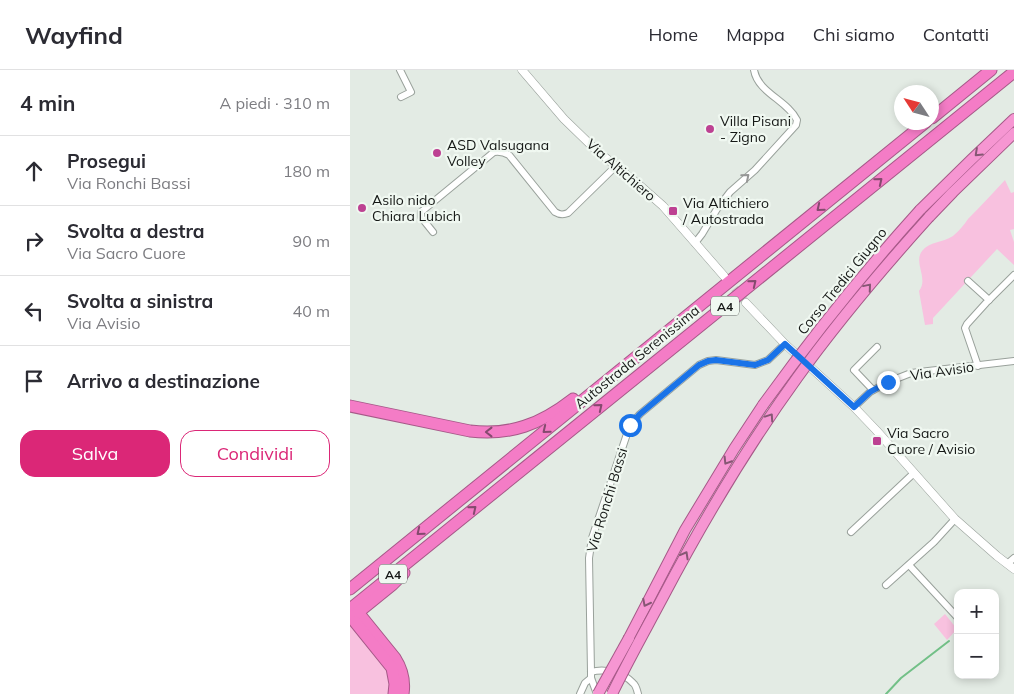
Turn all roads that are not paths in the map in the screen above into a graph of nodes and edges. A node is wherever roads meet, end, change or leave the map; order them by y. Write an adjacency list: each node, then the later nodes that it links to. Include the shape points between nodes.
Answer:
1 (400, 70): 6 (street, via 411,92)
2 (522, 70): 11 (street, Via Altichiero, via 564,119)
3 (754, 70): 13 (street, one-way to 3, via 730,192 796,125 793,113 763,87)
4 (991, 70): 7 (highway)
5 (1014, 72): 30 (highway, Autostrada Serenissima / A4, one-way to 5)
6 (401, 97)
7 (939, 112)
8 (1014, 119): 40 (highway, Corso Tredici Giugno, one-way to 40, bridge, via 887,246 801,353 734,449 685,530)
9 (916, 130): 23 (highway, Autostrada Serenissima / A4, one-way to 23)
10 (1014, 133): 36 (highway, Corso Tredici Giugno, one-way to 10, bridge, via 724,487 782,399 897,253)
11 (616, 166): 12 (street, via 568,213 560,214 509,155 494,152 421,212 420,217); 13 (street, Via Altichiero, via 657,200)
12 (433, 232)
13 (695, 243): 14 (street, Via Altichiero)
14 (722, 274)
15 (1014, 275): 17 (street)
16 (968, 281): 17 (street)
17 (988, 300): 22 (street, via 965,328)
18 (746, 303): 19 (street)
19 (785, 344): 26 (street); 41 (street, Via Ronchi Bassi, via 768,360 755,365 716,360 699,365 630,425 592,538 589,558)
20 (877, 347): 24 (street, via 854,370)
21 (1014, 361): 22 (street, Via Avisio)
22 (978, 366): 24 (street, Via Avisio, via 911,373)
23 (625, 367): 25 (highway, one-way to 25, via 595,383 552,414 501,432 470,431); 35 (highway, Autostrada Serenissima / A4, one-way to 35)
24 (872, 390): 26 (street, Via Avisio)
25 (350, 406)
26 (854, 407): 27 (street)
27 (914, 473): 28 (street); 29 (street)
28 (955, 519): 32 (street); 33 (street)
29 (851, 532)
30 (435, 540): 37 (highway, Autostrada Serenissima / A4); 39 (highway)
31 (1014, 558): 33 (street)
32 (909, 565): 34 (street); 38 (street)
33 (1011, 567)
34 (886, 585)
35 (350, 589)
36 (662, 598): 47 (highway, bridge); 48 (highway, bridge)
37 (350, 609)
38 (954, 614)
39 (355, 619): 42 (highway, via 392,668); 43 (highway, via 399,664)
40 (628, 638): 45 (highway, bridge); 46 (highway, bridge)
41 (591, 675): 44 (street); 45 (street, Via Ronchi Bassi); 49 (street, via 602,670 622,675 634,684)
42 (394, 694)
43 (403, 694)
44 (580, 694)
45 (598, 694)
46 (603, 694)
47 (612, 694)
48 (620, 694)
49 (638, 694)

